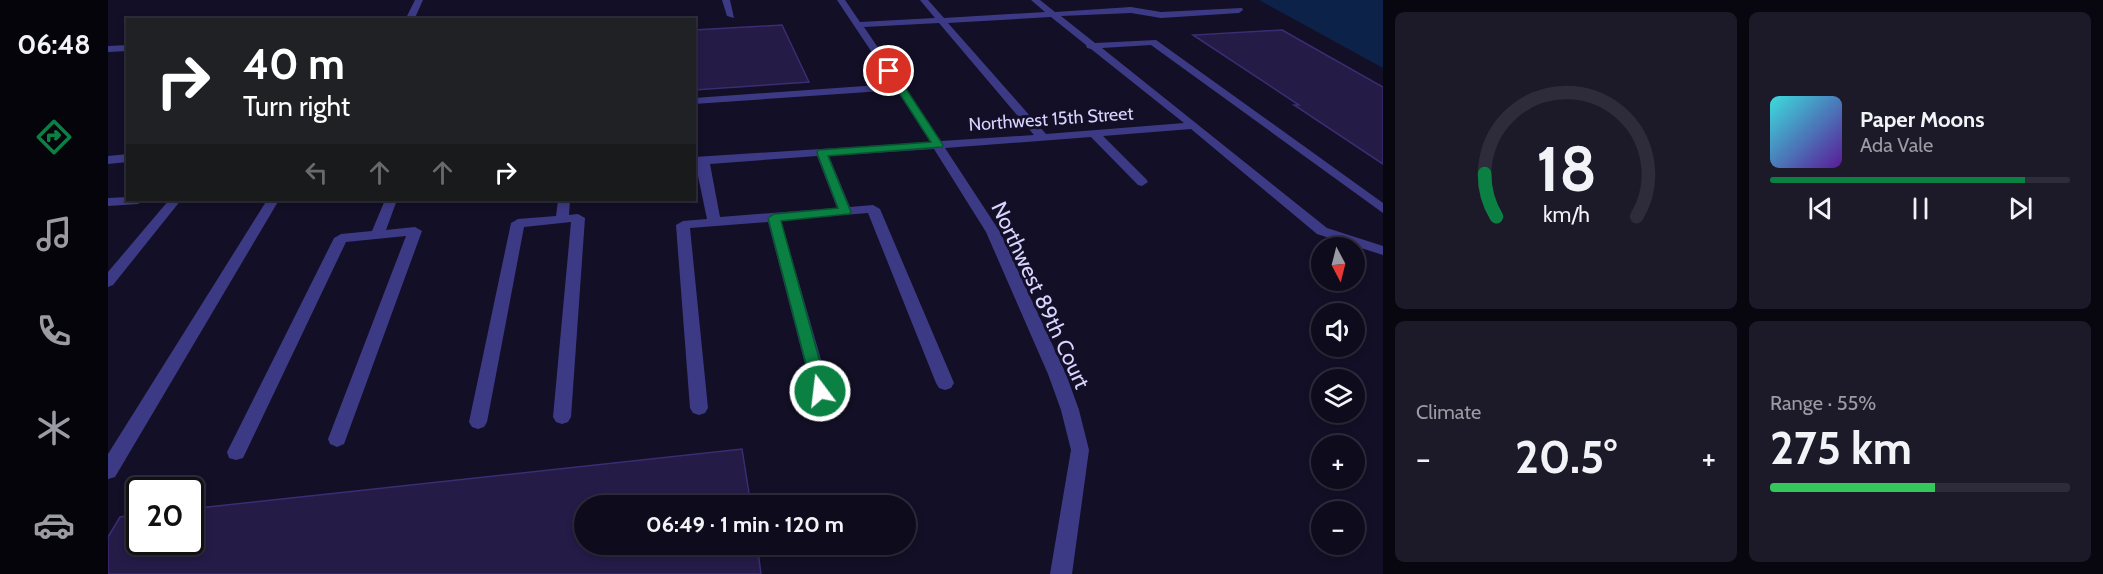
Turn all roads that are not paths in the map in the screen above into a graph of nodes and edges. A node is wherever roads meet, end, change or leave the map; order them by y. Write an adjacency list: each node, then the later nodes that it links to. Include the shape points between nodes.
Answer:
1 (419, 0): 11 (street)
2 (726, 0): 10 (street)
3 (841, 0): 13 (street, Northwest 89th Court)
4 (924, 0): 12 (street)
5 (1035, 0): 9 (street)
6 (1106, 0): 7 (street)
7 (1120, 10): 8 (street, via 1161,15); 9 (street)
8 (1239, 10)
9 (1052, 14): 12 (street); 14 (street)
10 (731, 16)
11 (410, 18)
12 (942, 20): 13 (street); 21 (street)
13 (858, 25): 17 (street, Northwest 89th Court)
14 (1090, 46): 19 (street); 34 (street, via 1153,42)
15 (126, 48): 16 (street)
16 (108, 49)
17 (900, 87): 18 (street); 22 (street, Northwest 89th Court)
18 (696, 101)
19 (1194, 125): 20 (street, Northwest 15th Street); 40 (street, via 1322,231)
20 (1094, 134): 21 (street, Northwest 15th Street); 27 (street)
21 (1043, 138): 22 (street, Northwest 15th Street)
22 (938, 145): 23 (street, Northwest 15th Street); 50 (street, Northwest 89th Court, via 993,232 1071,410 1080,450)
23 (822, 153): 26 (street, Northwest 15th Street); 35 (street)
24 (126, 158): 25 (street)
25 (108, 160)
26 (699, 161): 38 (street)
27 (1142, 182)
28 (125, 198): 33 (street)
29 (174, 201): 41 (street)
30 (272, 201): 49 (street)
31 (391, 201): 39 (street)
32 (564, 201): 37 (street)
33 (108, 202)
34 (1383, 209)
35 (845, 212): 36 (street); 42 (street, via 873,209)
36 (774, 218): 38 (street); 43 (street)
37 (562, 219): 45 (street, via 578,218); 46 (street, via 518,223)
38 (714, 222): 44 (street, via 683,225)
39 (377, 235): 47 (street, via 415,231); 48 (street, via 341,238)
40 (1383, 251)
41 (108, 282)
42 (945, 383)
43 (820, 391)
44 (699, 408)
45 (562, 417)
46 (478, 422)
47 (337, 439)
48 (236, 452)
49 (108, 471)
50 (1061, 574)

